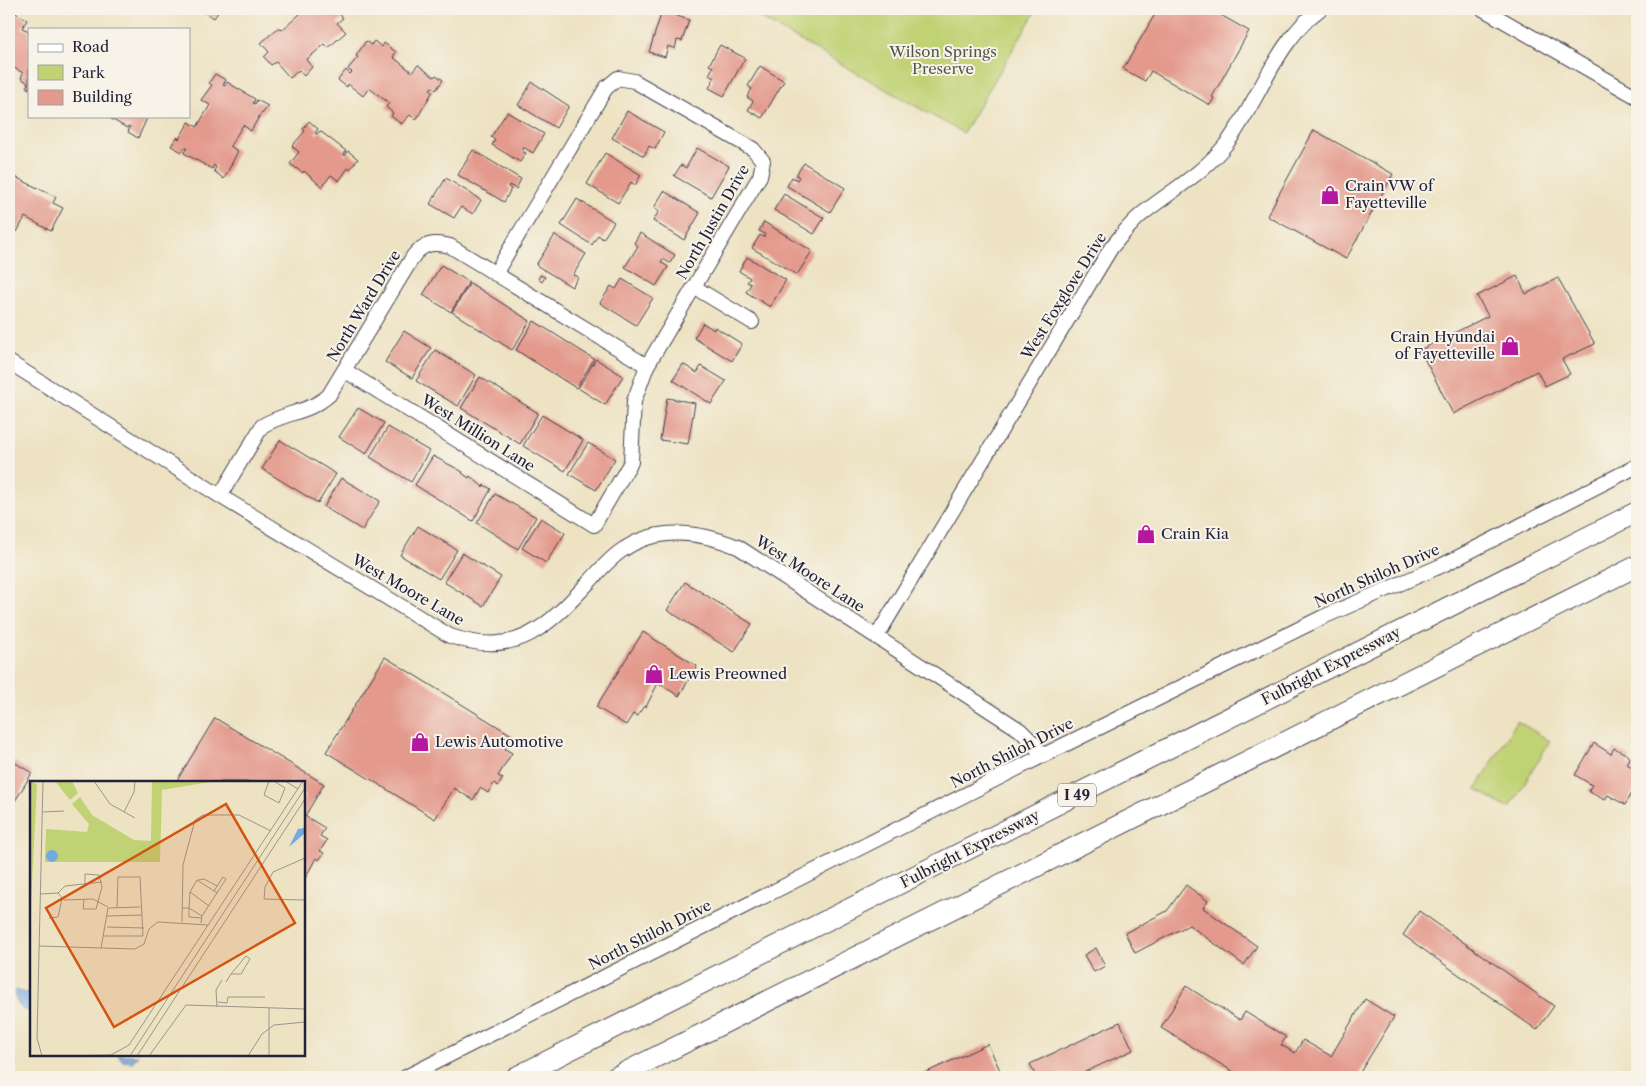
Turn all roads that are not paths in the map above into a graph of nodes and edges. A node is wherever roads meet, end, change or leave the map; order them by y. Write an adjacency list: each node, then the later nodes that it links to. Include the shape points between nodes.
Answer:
1 (1320, 9): 15 (street, West Foxglove Drive, via 1292,37 1227,143 1206,167 1141,215 1111,248)
2 (1482, 9): 3 (street)
3 (1637, 97)
4 (495, 274): 5 (street, North Justin Drive, via 606,88 618,78 626,78 753,149 763,161 760,176); 8 (street, North Ward Drive); 9 (street, North Ward Drive, via 450,246 438,243 419,250)
5 (694, 287): 6 (street); 8 (street, North Justin Drive)
6 (752, 322)
7 (9, 362): 11 (street, West Moore Lane)
8 (647, 366): 13 (street, North Justin Drive, via 634,401 631,462)
9 (344, 370): 11 (street, North Ward Drive, via 324,400 262,426); 13 (street, West Million Lane)
10 (1637, 466): 16 (street, North Shiloh Drive, via 1443,565 1323,617)
11 (220, 496): 15 (street, West Moore Lane, via 431,626 467,642 510,641 530,635 552,620 610,559 625,548 662,534 686,533 712,536 738,547)
12 (1637, 512): 18 (highway, Fulbright Expressway / I 49)
13 (594, 525)
14 (1637, 566): 19 (highway)
15 (877, 636): 16 (street, West Moore Lane, via 1020,730)
16 (1042, 756): 17 (street, North Shiloh Drive)
17 (406, 1077)
18 (516, 1077)
19 (616, 1077)

